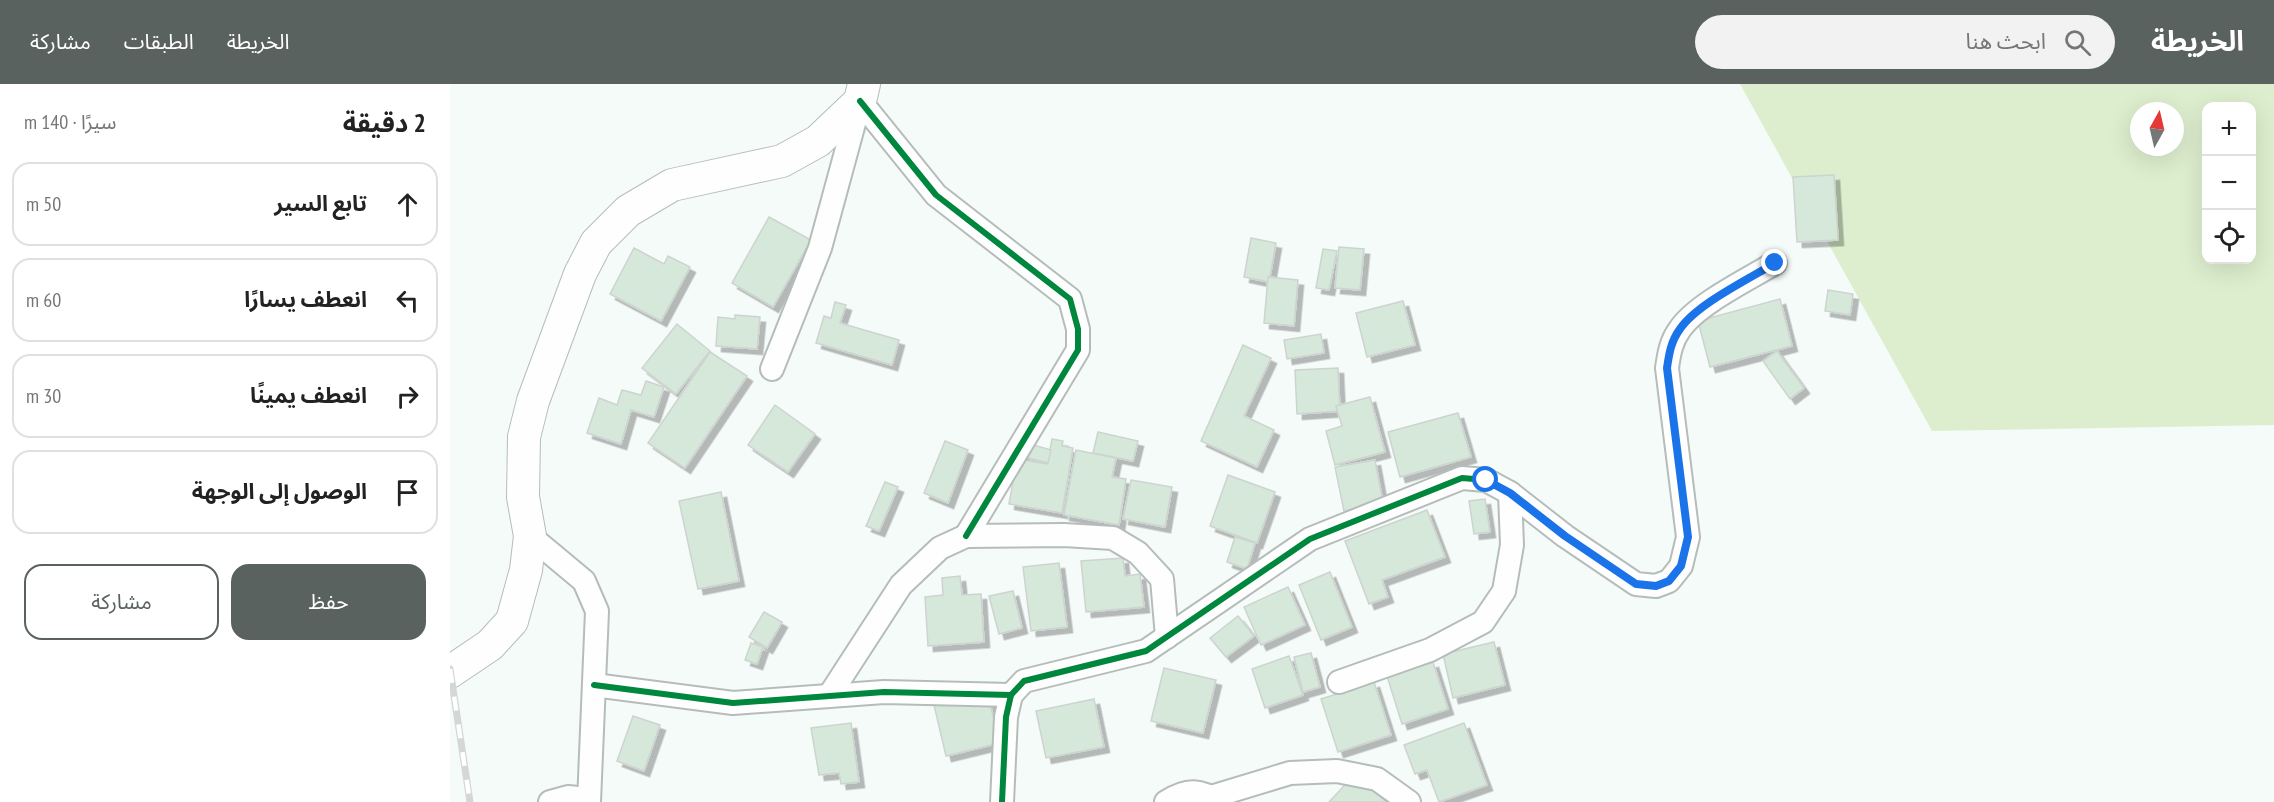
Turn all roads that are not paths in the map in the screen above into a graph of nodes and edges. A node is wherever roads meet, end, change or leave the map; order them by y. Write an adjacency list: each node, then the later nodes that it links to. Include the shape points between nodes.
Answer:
1 (862, 93): 3 (street, via 820,248); 5 (main road, via 818,141 782,161 672,185 628,211 596,243 580,274 533,401 524,437 523,497); 6 (street, via 936,195 1070,299 1078,329 1078,350)
2 (1775, 263): 4 (street, via 1714,299 1681,327 1670,347 1667,368 1688,537 1681,566 1669,581 1656,586 1636,584)
3 (772, 369)
4 (1510, 493): 7 (street, via 1486,480 1462,478 1310,539); 9 (street, via 1512,545 1504,591 1483,622 1430,650)
5 (530, 536): 8 (main road, via 526,570 512,621 490,645); 10 (street, via 584,581 593,601 597,611)
6 (966, 536): 7 (street, via 1113,538 1138,553 1162,579); 12 (street, via 940,548 901,585)
7 (1167, 637): 11 (street, via 1146,651 1024,681)
8 (450, 672)
9 (1339, 682)
10 (594, 685): 12 (street, via 733,704); 14 (street)
11 (1011, 695): 12 (street, via 884,692); 16 (street, via 1006,717)
12 (829, 696)
13 (1216, 799): 17 (street, via 1199,791 1179,794); 18 (street, via 1290,773 1337,771 1377,779)
14 (588, 801): 15 (street, via 568,796)
15 (550, 802)
16 (1002, 802)
17 (1166, 802)
18 (1409, 802)

